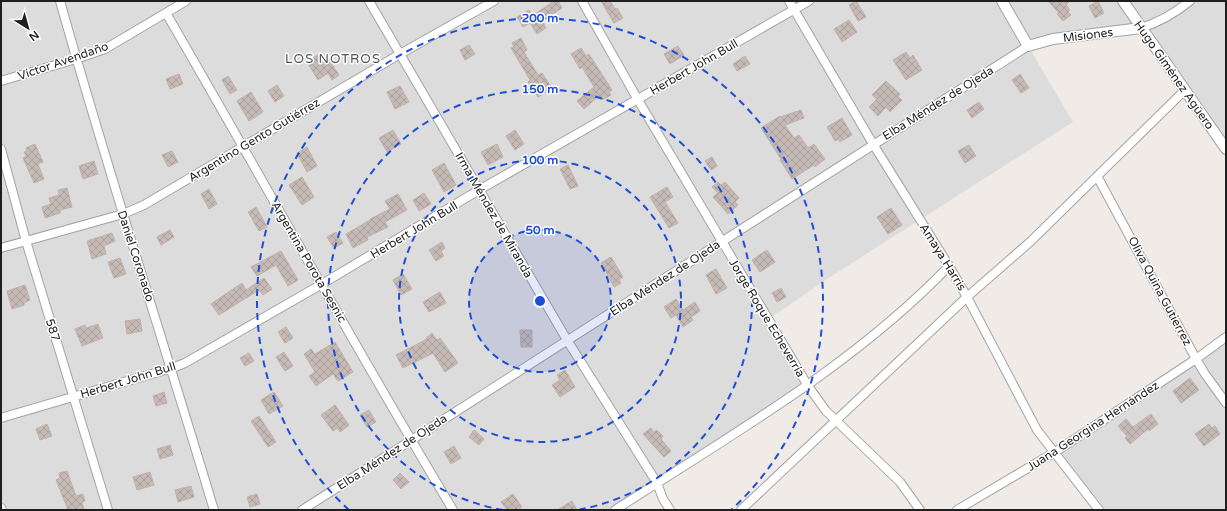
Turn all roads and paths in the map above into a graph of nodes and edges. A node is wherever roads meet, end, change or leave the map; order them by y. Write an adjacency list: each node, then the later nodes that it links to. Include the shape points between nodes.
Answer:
1 (60, 1): 16 (street, Daniel Coronado)
2 (186, 1): 12 (street, Víctor Avendaño)
3 (369, 1): 15 (street, Irma Méndez de Miranda)
4 (494, 1): 15 (street, Argentino Gento Gutiérrez)
5 (582, 1): 19 (street, Jorge Roque Echeverría)
6 (789, 1): 11 (street, Amaya Harris)
7 (809, 1): 11 (street, Herbert John Bull)
8 (1002, 1): 14 (street)
9 (1123, 1): 13 (street, Hugo Giménez Agüero)
10 (1190, 1): 13 (street, Misiones, via 1155,24)
11 (794, 10): 19 (street, Herbert John Bull); 20 (street, Amaya Harris)
12 (166, 13): 16 (street, Víctor Avendaño, via 105,49); 21 (street, Argentina Porota Sesnic)
13 (1141, 28): 14 (street, Misiones, via 1053,39); 18 (street, Hugo Giménez Agüero)
14 (1028, 46): 20 (street, Elba Méndez de Ojeda)
15 (400, 54): 21 (street, Argentino Gento Gutiérrez); 25 (street, Irma Méndez de Miranda)
16 (76, 59): 17 (street, Víctor Avendaño); 26 (street, Daniel Coronado)
17 (1, 81)
18 (1184, 91): 23 (street, Hugo Giménez Agüero); 24 (street)
19 (638, 100): 25 (street, Herbert John Bull); 28 (street, Jorge Roque Echeverría)
20 (873, 144): 28 (street, Elba Méndez de Ojeda); 30 (street, Amaya Harris)
21 (244, 146): 26 (street, Argentino Gento Gutiérrez, via 144,205); 31 (street, Argentina Porota Sesnic)
22 (1, 149): 27 (street, 587)
23 (1226, 149)
24 (1098, 176): 32 (street, via 1030,242); 35 (street, Oliva Quina Gutierrez)
25 (479, 190): 31 (street, Herbert John Bull); 34 (street, Irma Méndez de Miranda)
26 (122, 214): 27 (street, Argentino Gento Gutiérrez); 36 (street, Daniel Coronado)
27 (26, 241): 29 (street, Argentino Gento Gutiérrez); 38 (street, 587)
28 (721, 241): 34 (street, Elba Méndez de Ojeda); 37 (street, Jorge Roque Echeverría)
29 (1, 248)
30 (949, 266): 32 (street, Amaya Harris); 37 (street, via 918,298 883,328)
31 (322, 284): 36 (street, Herbert John Bull); 42 (street, Argentina Porota Sesnic)
32 (967, 297): 41 (street); 43 (street, Amaya Harris, via 1038,430)
33 (1226, 337): 35 (street, Juana Georgina Hernández)
34 (567, 340): 42 (street, Elba Méndez de Ojeda); 44 (street, Irma Méndez de Miranda)
35 (1196, 359): 39 (street, Oliva Quina Gutierrez); 43 (street, Juana Georgina Hernández)
36 (172, 368): 38 (street, Herbert John Bull); 46 (street, Daniel Coronado)
37 (808, 386): 41 (street, Jorge Roque Echeverría, via 823,408); 44 (street)
38 (73, 397): 40 (street, Herbert John Bull); 45 (street, 587)
39 (1226, 403)
40 (1, 418)
41 (836, 421): 51 (street); 52 (street, Jorge Roque Echeverría, via 900,482)
42 (410, 440): 47 (street, Elba Méndez de Ojeda); 48 (street, Argentina Porota Sesnic)
43 (1055, 452): 53 (street, Juana Georgina Hernández); 54 (street, Amaya Harris)
44 (657, 483): 49 (street); 50 (street, Irma Méndez de Miranda)
45 (108, 510)
46 (214, 510)
47 (302, 510)
48 (453, 510)
49 (615, 510)
50 (670, 510)
51 (742, 510)
52 (920, 510)
53 (957, 510)
54 (1099, 510)

